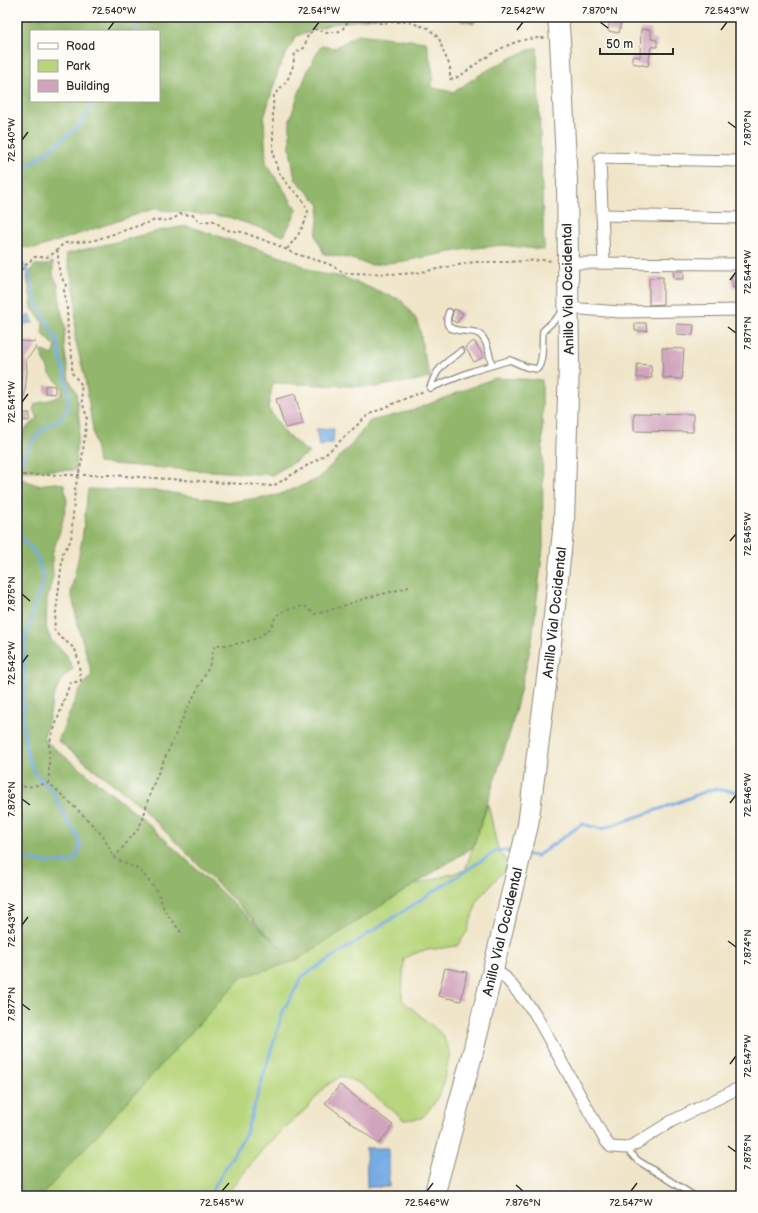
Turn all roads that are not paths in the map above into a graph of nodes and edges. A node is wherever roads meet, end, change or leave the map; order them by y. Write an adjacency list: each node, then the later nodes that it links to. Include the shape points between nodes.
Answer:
1 (558, 17): 6 (highway, Anillo Vial Occidental, via 567,182)
2 (741, 161): 3 (street, via 600,158)
3 (602, 215): 4 (street); 5 (street)
4 (741, 218)
5 (604, 262): 6 (street); 7 (street)
6 (568, 263): 8 (highway, Anillo Vial Occidental)
7 (741, 264)
8 (568, 308): 9 (street, via 627,312); 12 (lane, via 543,331 542,359 538,369 510,360); 13 (highway, Anillo Vial Occidental, via 569,364 564,522 549,662 528,825)
9 (741, 310)
10 (449, 312): 12 (lane, via 447,319 451,328 476,332 481,336)
11 (461, 351): 12 (lane, via 437,372 430,388)
12 (492, 365)
13 (493, 969): 15 (street, via 505,977 534,1012 605,1140 611,1147); 16 (highway, Anillo Vial Occidental)
14 (741, 1087): 15 (street, via 672,1121)
15 (626, 1148): 17 (lane, via 637,1160)
16 (434, 1196)
17 (694, 1196)

